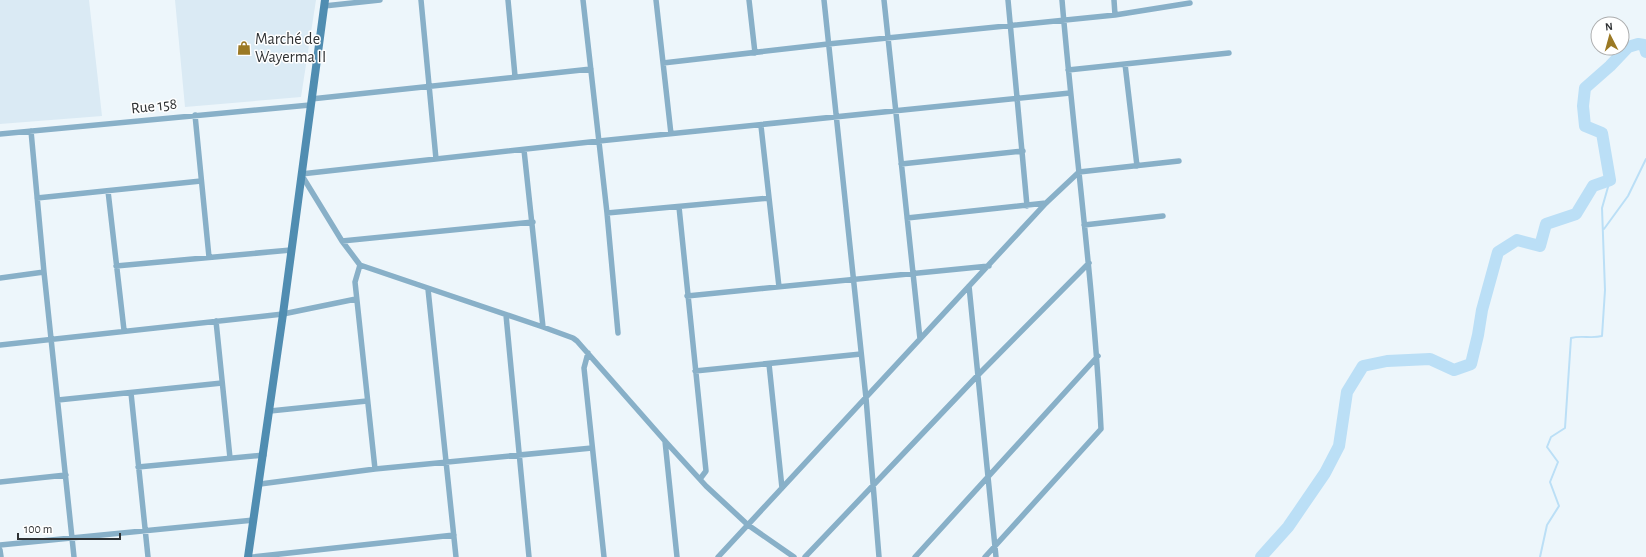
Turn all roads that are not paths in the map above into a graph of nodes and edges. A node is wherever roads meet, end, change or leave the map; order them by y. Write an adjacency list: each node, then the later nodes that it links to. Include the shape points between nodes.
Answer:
1 (380, 0): 12 (street)
2 (421, 0): 26 (street)
3 (508, 0): 25 (street)
4 (583, 0): 23 (street)
5 (656, 0): 21 (street)
6 (749, 0): 19 (street)
7 (824, 0): 18 (street)
8 (884, 0): 17 (street)
9 (1008, 0): 16 (street)
10 (1062, 0): 15 (street)
11 (1114, 0): 14 (street)
12 (324, 3): 29 (street)
13 (1190, 3): 14 (street)
14 (1115, 15): 15 (street)
15 (1064, 20): 16 (street); 24 (street)
16 (1011, 26): 17 (street); 28 (street)
17 (888, 39): 18 (street); 30 (street)
18 (828, 44): 19 (street); 32 (street)
19 (755, 53): 21 (street)
20 (1229, 53): 22 (street)
21 (663, 64): 36 (street)
22 (1125, 64): 24 (street); 43 (street)
23 (591, 69): 25 (street, Rue 158); 37 (street)
24 (1068, 70): 27 (street)
25 (515, 76): 26 (street, Rue 158)
26 (429, 86): 29 (street, Rue 158); 40 (street)
27 (1070, 93): 28 (street); 44 (street)
28 (1018, 98): 30 (street); 39 (street)
29 (310, 102): 31 (street, Rue 158); 45 (street)
30 (894, 112): 32 (street); 42 (street)
31 (195, 115): 34 (street, Rue 158); 46 (street)
32 (836, 118): 33 (street); 68 (street)
33 (761, 126): 36 (street); 49 (street)
34 (32, 131): 35 (street, Rue 158); 48 (street)
35 (0, 134)
36 (671, 134): 37 (street)
37 (598, 142): 38 (street); 53 (street)
38 (524, 150): 40 (street); 56 (street)
39 (1023, 151): 42 (street); 51 (street)
40 (436, 159): 45 (street)
41 (1178, 161): 43 (street)
42 (901, 164): 55 (street)
43 (1137, 166): 44 (street)
44 (1079, 172): 50 (street); 57 (street)
45 (301, 174): 58 (street); 59 (street)
46 (200, 181): 47 (street); 60 (street)
47 (108, 191): 48 (street); 63 (street)
48 (37, 198): 65 (street)
49 (769, 198): 52 (street); 70 (street)
50 (1046, 203): 51 (street); 64 (street)
51 (1027, 206): 55 (street)
52 (679, 207): 53 (street); 72 (street)
53 (606, 213): 79 (street)
54 (1163, 216): 57 (street)
55 (907, 218): 66 (street)
56 (533, 222): 58 (street); 77 (street)
57 (1084, 225): 61 (street)
58 (342, 241): 62 (street)
59 (292, 250): 60 (street); 74 (street)
60 (209, 257): 63 (street)
61 (1088, 263): 85 (street); 88 (street)
62 (360, 265): 71 (street); 73 (street, via 355,282)
63 (116, 266): 78 (street)
64 (989, 266): 66 (street); 69 (street)
65 (44, 272): 67 (street); 80 (street)
66 (913, 274): 68 (street); 81 (street)
67 (0, 278)
68 (854, 280): 70 (street); 84 (street)
69 (969, 286): 81 (street); 88 (street)
70 (779, 287): 72 (street)
71 (428, 289): 75 (street); 100 (street)
72 (687, 296): 87 (street)
73 (356, 298): 74 (street); 93 (street)
74 (284, 314): 76 (street); 94 (street)
75 (506, 315): 77 (street); 98 (street)
76 (216, 321): 78 (street); 89 (street)
77 (543, 327): 83 (street, via 573,338)
78 (124, 330): 80 (street)
79 (618, 333)
80 (51, 339): 82 (street); 92 (street)
81 (920, 339): 91 (street)
82 (0, 345)
83 (588, 353): 95 (street); 96 (street, via 584,368)
84 (861, 354): 86 (street); 91 (street)
85 (1098, 356): 104 (street); 116 (street, via 1102,430)
86 (769, 364): 87 (street); 109 (street)
87 (695, 372): 105 (street, via 706,471)
88 (979, 374): 104 (street); 108 (street)
89 (222, 383): 90 (street); 99 (street)
90 (131, 393): 92 (street); 101 (street)
91 (866, 398): 108 (street); 109 (street)
92 (58, 400): 103 (street)
93 (367, 401): 94 (street); 102 (street)
94 (270, 411): 97 (street)
95 (665, 441): 105 (street); 128 (street)
96 (592, 448): 98 (street); 127 (street)
97 (264, 455): 99 (street); 107 (street)
98 (518, 455): 100 (street); 126 (street)
99 (230, 458): 101 (street)
100 (446, 462): 102 (street); 113 (street)
101 (138, 467): 112 (street)
102 (375, 469): 107 (street)
103 (66, 475): 106 (street); 114 (street)
104 (988, 476): 116 (street); 133 (street)
105 (700, 479): 111 (street)
106 (0, 482)
107 (260, 484): 110 (street)
108 (872, 486): 131 (street); 132 (street)
109 (782, 488): 111 (street)
110 (254, 520): 112 (street); 122 (street)
111 (748, 525): 129 (street); 130 (street)
112 (145, 530): 114 (street); 121 (street)
113 (454, 535): 118 (street); 125 (street)
114 (72, 538): 115 (street); 120 (street)
115 (0, 545)
116 (995, 546): 134 (street); 135 (street)
117 (0, 550): 119 (street)
118 (319, 550): 123 (street); 124 (street)
119 (1, 557)
120 (74, 557)
121 (148, 557)
122 (248, 557)
123 (253, 557)
124 (320, 557)
125 (456, 557)
126 (529, 557)
127 (604, 557)
128 (677, 557)
129 (718, 557)
130 (794, 557)
131 (805, 557)
132 (879, 557)
133 (915, 557)
134 (985, 557)
135 (996, 557)

